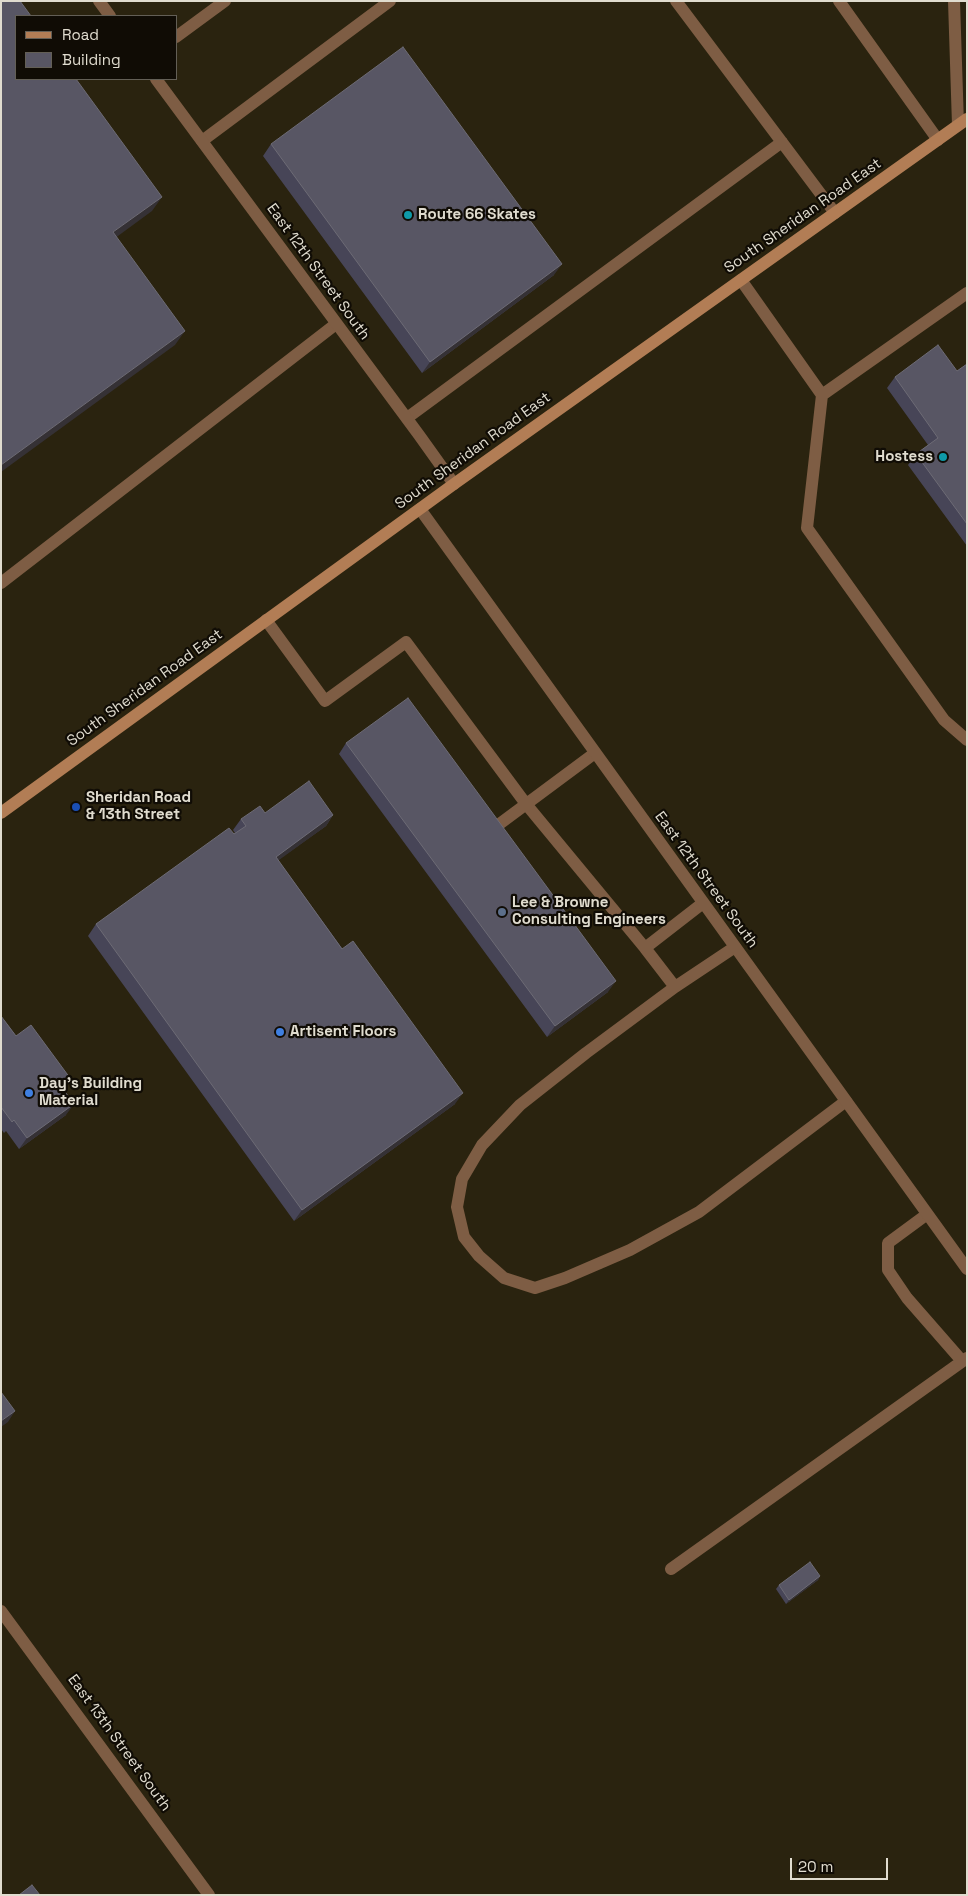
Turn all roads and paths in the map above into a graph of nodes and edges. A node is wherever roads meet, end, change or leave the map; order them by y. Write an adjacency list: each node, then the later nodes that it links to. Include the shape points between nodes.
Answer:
1 (99, 1): 7 (street)
2 (225, 1): 8 (street)
3 (390, 1): 12 (street)
4 (676, 1): 13 (street)
5 (838, 1): 11 (street)
6 (954, 1): 10 (street)
7 (109, 15)
8 (178, 36)
9 (157, 80): 12 (street, East 12th Street South)
10 (962, 122): 11 (main road, South Sheridan Road East)
11 (938, 140): 14 (main road, South Sheridan Road East)
12 (202, 141): 17 (street, East 12th Street South)
13 (782, 142): 14 (street); 19 (street)
14 (835, 213): 15 (main road, South Sheridan Road East)
15 (741, 280): 18 (street); 20 (main road, South Sheridan Road East)
16 (967, 293): 18 (street)
17 (336, 324): 19 (street, East 12th Street South); 22 (street)
18 (822, 395): 24 (street, via 807,528 944,720)
19 (407, 418): 20 (street, East 12th Street South)
20 (454, 484): 21 (main road, South Sheridan Road East)
21 (420, 509): 23 (main road, South Sheridan Road East); 25 (street, East 12th Street South)
22 (1, 583)
23 (266, 620): 26 (street, via 325,701 406,642); 27 (main road, South Sheridan Road East)
24 (967, 740)
25 (595, 752): 26 (street); 29 (street, East 12th Street South)
26 (526, 804): 28 (street); 31 (street)
27 (1, 813)
28 (490, 831)
29 (703, 903): 30 (street, East 12th Street South); 31 (street)
30 (735, 947): 32 (street); 33 (street, East 12th Street South)
31 (645, 948): 32 (street)
32 (675, 987): 33 (street, via 520,1105 482,1145 462,1178 457,1207 464,1237 479,1256 504,1278 535,1288 630,1250 699,1212)
33 (846, 1101): 34 (street, East 12th Street South)
34 (926, 1214): 35 (street, East 12th Street South); 36 (street, via 888,1243 888,1270 907,1298)
35 (967, 1269)
36 (964, 1360): 37 (street)
37 (671, 1569)
38 (1, 1611): 39 (street, East 13th Street South)
39 (209, 1895)

